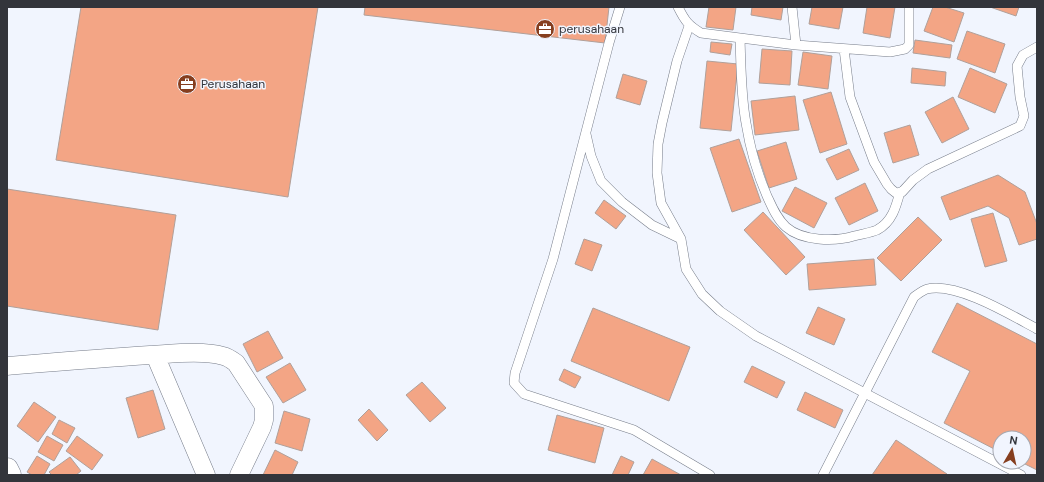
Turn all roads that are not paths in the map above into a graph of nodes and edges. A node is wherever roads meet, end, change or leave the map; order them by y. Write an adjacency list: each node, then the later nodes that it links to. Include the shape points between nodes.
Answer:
1 (620, 7): 10 (lane)
2 (678, 7): 5 (lane)
3 (792, 7): 7 (lane)
4 (909, 7): 9 (lane, via 909,45 905,49 890,52)
5 (689, 26): 6 (lane, via 701,34); 12 (lane, via 677,61 662,123 657,165 661,203)
6 (740, 38): 7 (lane); 11 (lane, via 746,123 756,167 773,210 786,227 808,238 818,239 849,238 877,230 889,220 897,206)
7 (796, 45): 9 (lane)
8 (1037, 46): 11 (lane, via 1023,54 1017,66 1024,116 1020,126 928,169)
9 (844, 48): 11 (lane, via 850,96 874,162 891,189 896,193)
10 (586, 133): 12 (lane, via 591,156 601,181 622,202 652,225); 21 (lane, via 553,259 515,373 514,383 524,394 634,430)
11 (900, 192)
12 (681, 240): 16 (lane, via 686,269 702,294 720,311 756,336)
13 (1037, 329): 16 (lane, via 966,293 947,289 926,289 914,297)
14 (155, 355): 15 (street); 19 (street); 20 (street, via 211,354 226,357 236,363 264,406 262,427)
15 (7, 366)
16 (865, 393): 22 (lane); 23 (lane)
17 (7, 469): 18 (street)
18 (10, 475)
19 (206, 475)
20 (239, 475)
21 (710, 475)
22 (823, 475)
23 (1021, 475)

